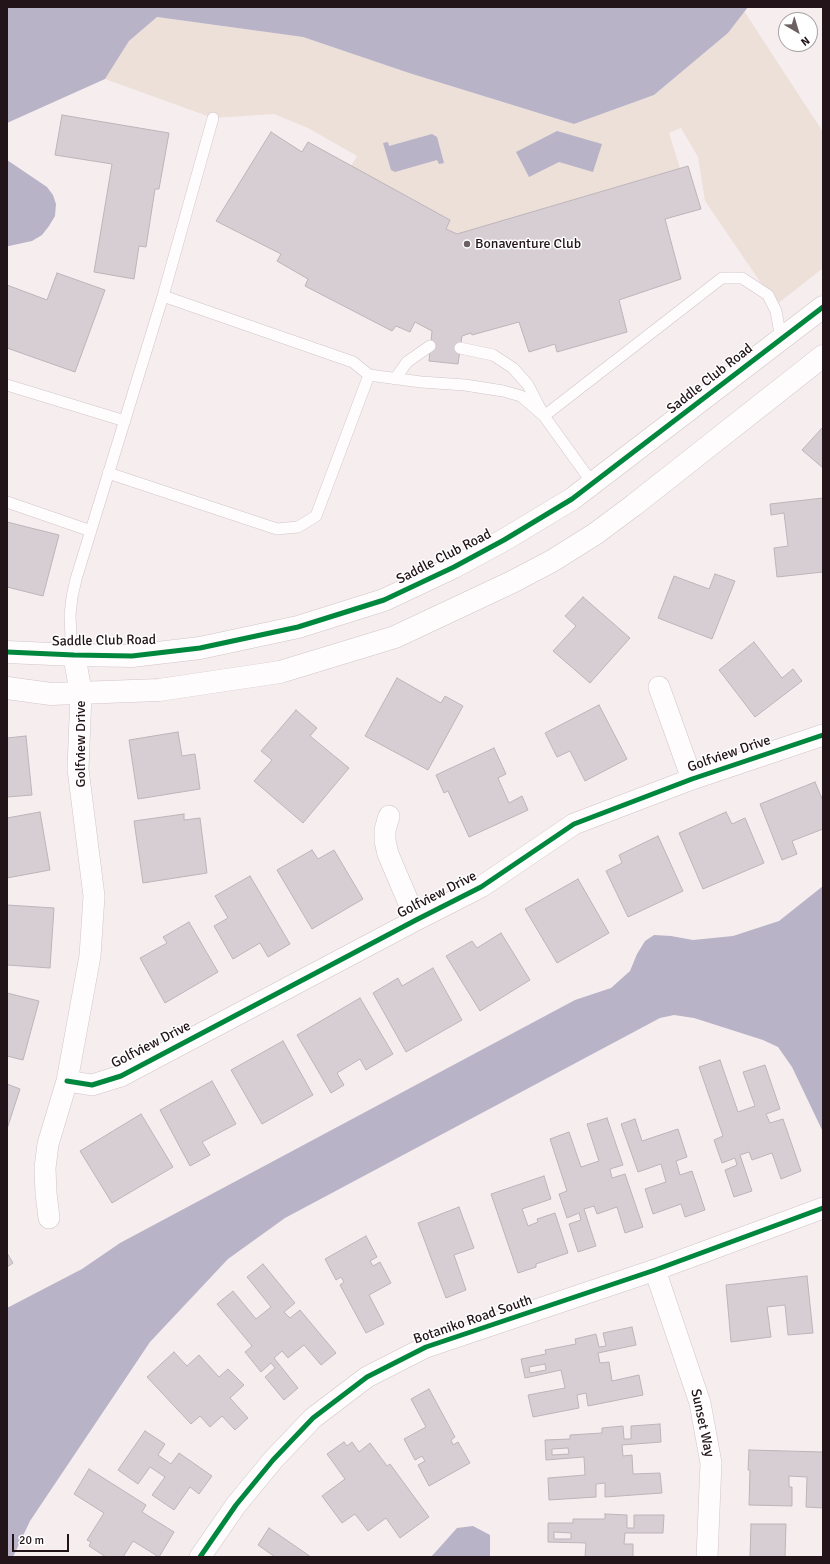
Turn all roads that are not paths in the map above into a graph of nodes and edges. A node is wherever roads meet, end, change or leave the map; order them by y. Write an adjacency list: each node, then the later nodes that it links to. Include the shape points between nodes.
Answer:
1 (213, 118): 2 (lane)
2 (163, 296): 8 (lane, via 353,362); 12 (lane)
3 (823, 307): 4 (street, Saddle Club Road)
4 (781, 339): 11 (lane, via 776,311 768,295 742,278 722,278); 14 (street, Saddle Club Road)
5 (430, 346): 9 (lane, via 407,362)
6 (460, 348): 11 (lane, via 493,355 513,368 528,385)
7 (823, 356): 21 (street, via 595,534 512,582 395,637 280,672 159,690)
8 (369, 375): 9 (lane); 13 (lane, via 316,516 298,527 277,529)
9 (395, 379): 11 (lane, via 509,392 521,396)
10 (7, 384): 12 (lane)
11 (544, 416): 14 (lane)
12 (124, 420): 13 (lane)
13 (108, 473): 16 (lane)
14 (593, 484): 18 (street, Saddle Club Road, via 551,513 504,540 384,600 298,627 200,648 132,656)
15 (7, 502): 16 (lane)
16 (91, 531): 18 (lane, via 72,597 70,615)
17 (7, 652): 18 (street, Saddle Club Road)
18 (74, 655): 21 (street)
19 (659, 687): 23 (street, Golfview Drive)
20 (7, 688): 21 (street, via 51,694)
21 (81, 693): 26 (street, Golfview Drive, via 78,769 94,896 90,956)
22 (823, 735): 23 (street, Golfview Drive)
23 (692, 779): 25 (street, Golfview Drive, via 574,824 481,887)
24 (389, 816): 25 (street, Golfview Drive, via 385,830 388,854)
25 (416, 920): 26 (street, Golfview Drive, via 121,1076 92,1085)
26 (67, 1081): 28 (street, Golfview Drive, via 48,1144 45,1168)
27 (823, 1208): 29 (street, Botaniko Road South)
28 (49, 1218)
29 (655, 1270): 30 (street, Botaniko Road South, via 426,1347 367,1377 313,1418 273,1460 236,1505); 31 (street, Sunset Way, via 700,1403 711,1463)
30 (200, 1557)
31 (707, 1557)

